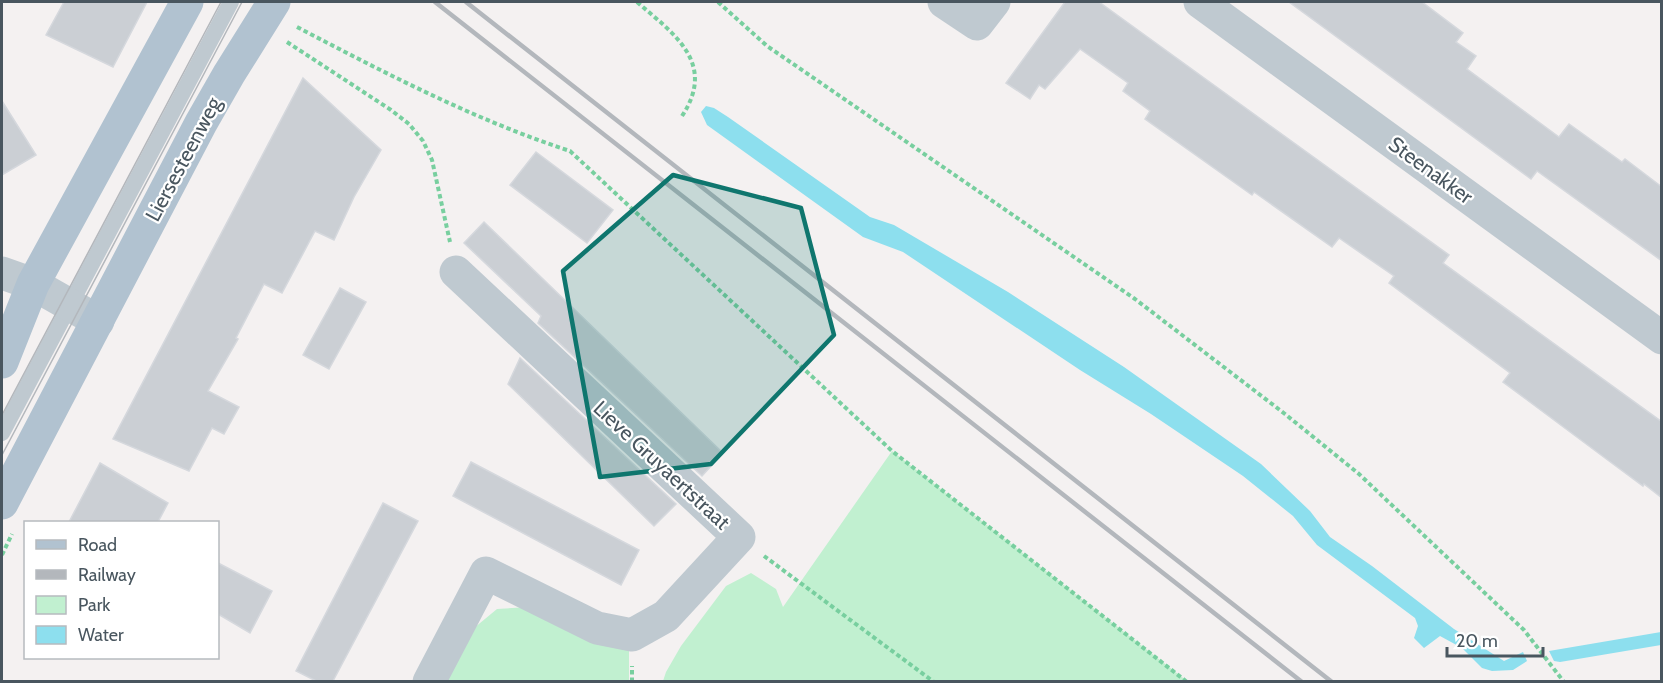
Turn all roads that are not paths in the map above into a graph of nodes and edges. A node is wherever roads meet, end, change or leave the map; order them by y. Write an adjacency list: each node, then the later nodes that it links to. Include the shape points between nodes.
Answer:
1 (187, 2): 9 (main road)
2 (231, 2): 10 (lane)
3 (944, 2): 5 (street)
4 (1200, 2): 12 (street, Steenakker)
5 (986, 13)
6 (285, 14): 11 (main road, Liersesteenweg, via 229,74)
7 (456, 272): 16 (street, Lieve Gruyaertstraat, via 739,537 666,616 632,635 597,628 486,573)
8 (2, 273): 9 (street)
9 (33, 284): 10 (street); 13 (main road)
10 (69, 304): 11 (street); 14 (lane)
11 (98, 321): 15 (main road, Liersesteenweg)
12 (1662, 338)
13 (2, 362)
14 (2, 433)
15 (2, 502)
16 (429, 681)

